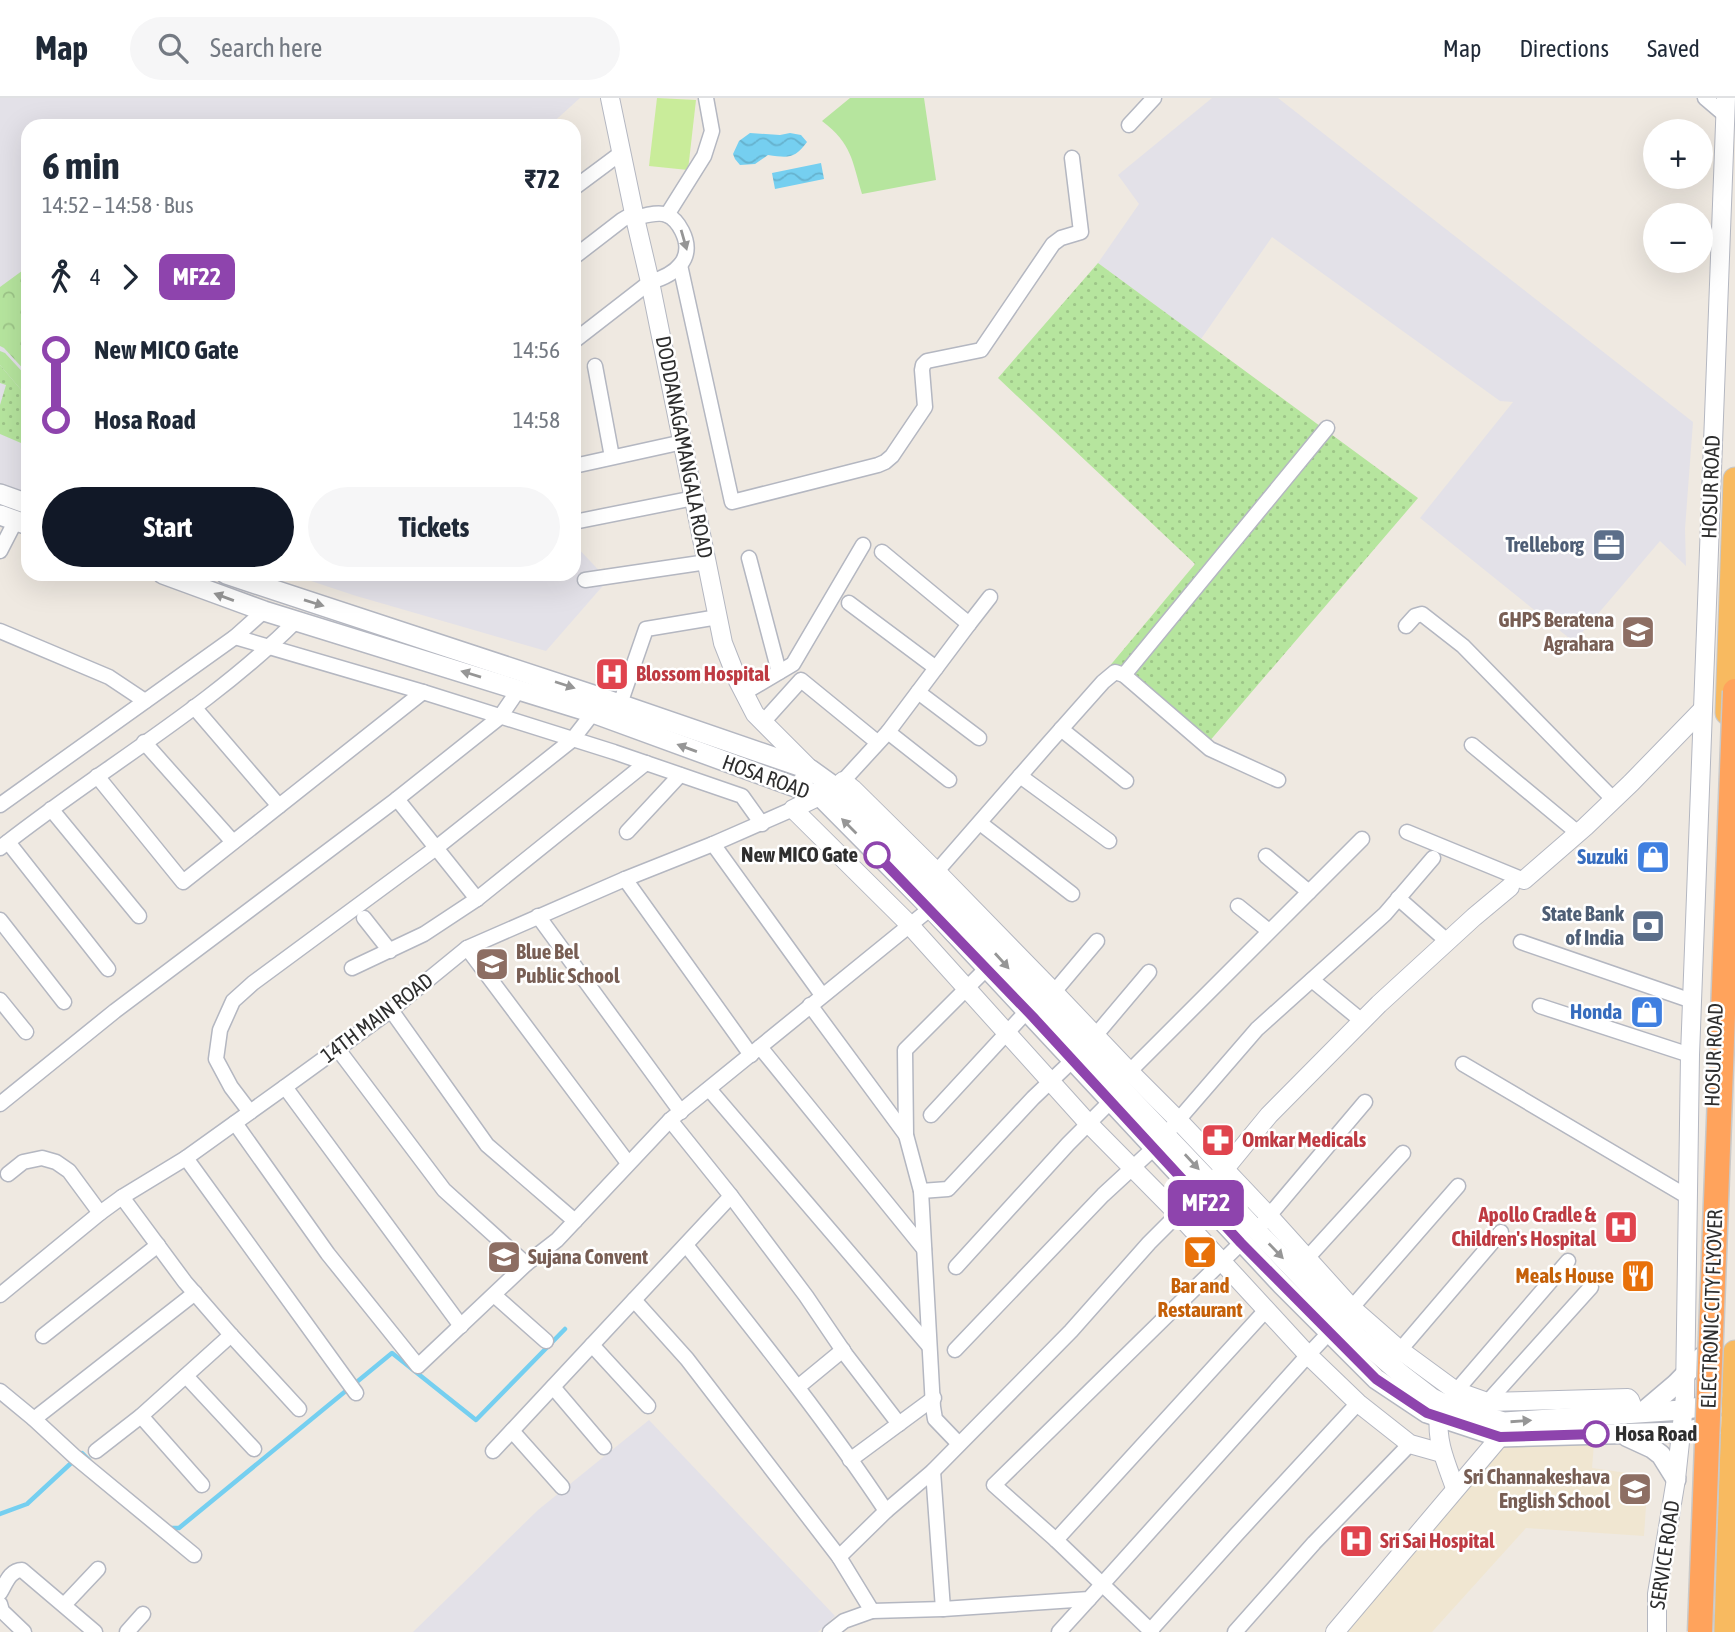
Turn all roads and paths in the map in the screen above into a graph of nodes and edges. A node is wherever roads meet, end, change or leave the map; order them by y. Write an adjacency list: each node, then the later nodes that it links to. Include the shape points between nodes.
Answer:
1 (610, 98): 7 (street, DODDANAGAMANGALA ROAD)
2 (706, 98): 10 (street, via 712,131 704,156)
3 (1154, 98): 6 (street)
4 (1705, 98): 5 (street)
5 (1726, 106): 58 (street, HOSUR ROAD)
6 (1129, 125)
7 (621, 153): 9 (street); 11 (street, DODDANAGAMANGALA ROAD)
8 (1072, 158): 13 (street, via 1081,232 1053,244 981,350 923,365 925,407 892,456 878,465 732,502)
9 (581, 183)
10 (667, 215): 11 (street); 13 (street, one-way to 13, via 685,239 687,252)
11 (634, 216): 12 (street); 14 (street, DODDANAGAMANGALA ROAD)
12 (581, 252)
13 (680, 265): 14 (street)
14 (650, 282): 15 (street); 18 (street, DODDANAGAMANGALA ROAD)
15 (581, 336)
16 (595, 366): 19 (street)
17 (1327, 428): 49 (street)
18 (682, 442): 19 (street); 23 (street, DODDANAGAMANGALA ROAD)
19 (612, 457): 20 (street)
20 (581, 464)
21 (1735, 478): 197 (highway, HOSUR ROAD)
22 (0, 494): 24 (main road)
23 (694, 498): 26 (street); 31 (street, DODDANAGAMANGALA ROAD)
24 (21, 502)
25 (15, 520): 28 (street)
26 (581, 521)
27 (863, 545): 48 (street, via 802,651 793,664)
28 (0, 551)
29 (882, 552): 40 (street)
30 (749, 558): 48 (street)
31 (707, 562): 32 (street); 38 (street, DODDANAGAMANGALA ROAD)
32 (585, 580)
33 (182, 581): 37 (main road, HOSA ROAD, one-way to 33)
34 (246, 581): 41 (main road, HOSA ROAD, one-way to 41)
35 (990, 597): 40 (street)
36 (849, 603): 47 (street)
37 (264, 611): 39 (main road, HOSA ROAD); 44 (street)
38 (718, 617): 53 (street, DODDANAGAMANGALA ROAD, via 723,643); 56 (street, via 646,629)
39 (296, 621): 45 (street); 46 (main road, HOSA ROAD)
40 (969, 624): 47 (street)
41 (384, 625): 46 (main road); 56 (main road, HOSA ROAD, one-way to 56)
42 (1406, 626): 79 (street, via 1422,614 1463,646)
43 (0, 631): 55 (street, via 108,677)
44 (235, 637): 45 (street); 55 (street)
45 (270, 647): 52 (street); 57 (street)
46 (382, 648): 50 (main road, HOSA ROAD, one-way to 46)
47 (936, 668): 54 (street)
48 (779, 672): 53 (street)
49 (1124, 676): 62 (street, via 1115,672 1103,682); 74 (street, via 1210,749)
50 (519, 689): 59 (main road, HOSA ROAD); 60 (street)
51 (1735, 691): 255 (highway, ELECTRONIC CITY FLYOVER, bridge)
52 (423, 692): 60 (street); 81 (street)
53 (744, 692): 61 (street, DODDANAGAMANGALA ROAD)
54 (918, 692): 63 (street); 64 (street)
55 (145, 701): 80 (street)
56 (620, 704): 69 (main road, HOSA ROAD)
57 (194, 707): 66 (street); 81 (street)
58 (1703, 709): 79 (street); 127 (street, HOSUR ROAD)
59 (593, 713): 65 (street); 76 (main road, HOSA ROAD, one-way to 59)
60 (500, 717): 65 (street); 78 (street)
61 (764, 721): 63 (street, via 801,680); 69 (street, DODDANAGAMANGALA ROAD)
62 (1061, 729): 72 (street); 75 (street)
63 (883, 737): 73 (street); 77 (street)
64 (979, 738)
65 (572, 740): 68 (street); 94 (street)
66 (144, 742): 71 (street); 91 (street)
67 (1472, 745): 88 (street)
68 (646, 763): 70 (street); 103 (street)
69 (811, 771): 76 (street); 77 (main road, HOSA ROAD)
70 (680, 775): 85 (street, via 742,796); 86 (street)
71 (97, 776): 82 (street); 91 (street, via 183,882)
72 (1020, 776): 84 (street); 90 (street)
73 (949, 780)
74 (1278, 780)
75 (1126, 781)
76 (797, 788): 77 (main road, HOSA ROAD)
77 (833, 789): 83 (street); 97 (main road, HOSA ROAD); 105 (main road, HOSA ROAD, one-way to 77)
78 (397, 799): 94 (street); 146 (street, via 115,1011)
79 (1614, 800): 88 (street)
80 (0, 805)
81 (279, 806): 91 (street)
82 (51, 809): 93 (street); 106 (street)
83 (793, 809): 85 (street, 14TH MAIN ROAD); 110 (street)
84 (980, 823): 97 (street); 101 (street)
85 (762, 824): 92 (street, 14TH MAIN ROAD)
86 (627, 832)
87 (1407, 832): 99 (street)
88 (1578, 833): 99 (street)
89 (1362, 839): 100 (street)
90 (1109, 841)
91 (233, 842)
92 (713, 844): 98 (street, 14TH MAIN ROAD); 124 (street)
93 (4, 845): 118 (street)
94 (436, 848): 103 (street); 147 (street, via 233,1001 220,1030 216,1059)
95 (1266, 856): 100 (street)
96 (1433, 858): 102 (street)
97 (932, 877): 123 (street); 142 (main road, HOSA ROAD, one-way to 142, via 1039,1002)
98 (625, 879): 107 (street, 14TH MAIN ROAD); 137 (street)
99 (1517, 883): 113 (street)
100 (1309, 892): 111 (street)
101 (1072, 894)
102 (1398, 898): 113 (street); 121 (street)
103 (477, 899): 116 (street)
104 (1238, 906): 111 (street)
105 (930, 908): 110 (street); 119 (main road, HOSA ROAD)
106 (139, 916)
107 (538, 916): 115 (street, 14TH MAIN ROAD); 149 (street)
108 (364, 918): 116 (street)
109 (0, 920): 126 (street)
110 (909, 926): 122 (street); 124 (street)
111 (1269, 931): 142 (street)
112 (1097, 941): 123 (street)
113 (1447, 941): 132 (street)
114 (1521, 942): 127 (street)
115 (467, 948): 130 (street, 14TH MAIN ROAD); 157 (street)
116 (390, 951): 117 (street)
117 (352, 968)
118 (108, 969)
119 (986, 969): 122 (street); 131 (main road, HOSA ROAD)
120 (1149, 972): 135 (street)
121 (1311, 980): 132 (street); 153 (street, via 1257,1030)
122 (966, 988): 134 (street); 154 (street, via 905,1050)
123 (1054, 992): 135 (street)
124 (822, 995): 128 (street)
125 (0, 1000): 133 (street)
126 (64, 1002)
127 (1692, 1002): 138 (street, HOSUR ROAD)
128 (810, 1005): 137 (street); 154 (street)
129 (1540, 1006): 138 (street)
130 (391, 1010): 136 (street, 14TH MAIN ROAD); 168 (street, via 487,1145)
131 (1027, 1011): 134 (street); 139 (main road, HOSA ROAD)
132 (1362, 1021): 160 (street, via 1269,1115)
133 (26, 1032)
134 (1007, 1033): 141 (street); 148 (street)
135 (1095, 1035): 142 (street)
136 (337, 1048): 143 (street, 14TH MAIN ROAD); 176 (street, via 444,1190)
137 (756, 1051): 144 (street); 173 (street)
138 (1690, 1055): 165 (street, HOSUR ROAD)
139 (1073, 1060): 141 (street); 142 (main road, HOSA ROAD)
140 (1463, 1064): 165 (street)
141 (1051, 1081): 152 (street); 162 (street, via 948,1189)
142 (1119, 1086): 152 (street); 153 (main road, HOSA ROAD); 153 (street)
143 (285, 1087): 147 (street, 14TH MAIN ROAD); 186 (street)
144 (709, 1089): 149 (street); 191 (street)
145 (1365, 1102): 169 (street)
146 (0, 1104)
147 (250, 1112): 151 (street, 14TH MAIN ROAD)
148 (931, 1115)
149 (675, 1116): 157 (street); 163 (street)
150 (1735, 1117): 256 (highway, ELECTRONIC CITY FLYOVER)
151 (235, 1123): 156 (street, 14TH MAIN ROAD); 186 (street, via 328,1254 418,1366)
152 (1088, 1123): 158 (street); 178 (street)
153 (1166, 1134): 158 (street); 160 (main road, HOSA ROAD); 169 (main road, HOSA ROAD)
154 (906, 1135): 162 (street)
155 (1403, 1153): 177 (street)
156 (186, 1158): 164 (street, 14TH MAIN ROAD); 203 (street)
157 (628, 1163): 168 (street)
158 (1133, 1168): 167 (street); 193 (street)
159 (8, 1174): 166 (street, via 23,1162 42,1158 56,1162 69,1171)
160 (1218, 1177): 169 (main road, HOSA ROAD)
161 (1458, 1186): 185 (street)
162 (921, 1191): 173 (street)
163 (731, 1196): 172 (street); 192 (street)
164 (122, 1197): 166 (street, 14TH MAIN ROAD); 171 (street)
165 (1688, 1197): 198 (street, SERVICE ROAD)
166 (100, 1213): 181 (street, 14TH MAIN ROAD)
167 (1178, 1214): 174 (street); 219 (street)
168 (575, 1221): 176 (street)
169 (1255, 1230): 174 (street); 177 (main road, HOSA ROAD); 185 (main road, HOSA ROAD)
170 (1501, 1232): 196 (street)
171 (158, 1245): 180 (street); 188 (street)
172 (687, 1245): 183 (street); 201 (street)
173 (924, 1249): 191 (street)
174 (1222, 1261): 184 (street); 233 (street, via 994,1485)
175 (1567, 1261): 206 (street)
176 (526, 1264): 182 (street)
177 (1301, 1265): 185 (main road, HOSA ROAD)
178 (956, 1267)
179 (1591, 1287): 208 (street)
180 (195, 1293): 187 (street); 213 (street)
181 (0, 1295)
182 (494, 1295): 186 (street); 189 (street)
183 (634, 1300): 190 (street); 235 (street, via 687,1359)
184 (1266, 1310): 195 (street); 233 (street)
185 (1341, 1320): 195 (street); 196 (main road, HOSA ROAD, via 1359,1338); 206 (main road, HOSA ROAD, via 1376,1379 1427,1413)
186 (461, 1326)
187 (231, 1335): 199 (street); 209 (street)
188 (43, 1336)
189 (546, 1341)
190 (592, 1345): 200 (street); 207 (street)
191 (929, 1346): 204 (street)
192 (843, 1350): 201 (street); 215 (street)
193 (955, 1350)
194 (1735, 1352): 210 (highway)
195 (1308, 1355): 205 (street); 237 (street)
196 (1395, 1357): 206 (main road, HOSA ROAD, via 1421,1390)
197 (1702, 1357): 198 (main road); 214 (highway, HOSUR ROAD)
198 (1685, 1375): 211 (main road); 214 (street, SERVICE ROAD)
199 (186, 1376): 212 (street); 222 (street)
200 (553, 1387): 216 (street); 221 (street)
201 (799, 1387): 226 (street)
202 (0, 1391): 213 (street)
203 (356, 1394)
204 (934, 1398): 215 (street); 219 (street, via 935,1419)
205 (1358, 1403): 220 (street); 250 (street)
206 (1446, 1404): 208 (main road, HOSA ROAD); 218 (main road, HOSA ROAD); 225 (street, via 1438,1428)
207 (648, 1406)
208 (1482, 1408): 211 (main road, HOSA ROAD, via 1504,1422)
209 (299, 1409)
210 (1733, 1412): 214 (main road, HOSA ROAD); 257 (highway)
211 (1639, 1413): 214 (main road, HOSA ROAD)
212 (141, 1416): 223 (street); 229 (street)
213 (34, 1419): 234 (street)
214 (1691, 1419): 217 (main road, HOSA ROAD); 228 (street, SERVICE ROAD); 254 (highway, HOSUR ROAD)
215 (899, 1424): 226 (street)
216 (512, 1431): 224 (street); 230 (street)
217 (1622, 1434): 218 (main road, HOSA ROAD); 228 (main road, via 1661,1455)
218 (1500, 1437): 231 (street)
219 (959, 1444): 227 (street)
220 (1410, 1444): 225 (street); 251 (street)
221 (604, 1447)
222 (254, 1449)
223 (96, 1451)
224 (493, 1451)
225 (1442, 1453): 231 (street)
226 (850, 1460): 232 (street)
227 (933, 1471): 232 (street); 242 (street)
228 (1676, 1479): 253 (street, SERVICE ROAD, via 1657,1594)
229 (202, 1485)
230 (562, 1487)
231 (1455, 1488): 252 (street)
232 (886, 1511): 235 (street)
233 (1056, 1540): 237 (street)
234 (194, 1555)
235 (839, 1557): 243 (street)
236 (98, 1569): 241 (street)
237 (1103, 1585): 239 (street); 250 (street)
238 (0, 1593): 241 (street, via 12,1573 23,1570)
239 (1089, 1599): 242 (street); 249 (street)
240 (0, 1604): 245 (street)
241 (64, 1605): 246 (street)
242 (943, 1609): 243 (street)
243 (872, 1611): 248 (street, via 844,1621)
244 (143, 1614): 247 (street)
245 (24, 1632)
246 (95, 1632)
247 (127, 1632)
248 (830, 1632)
249 (1059, 1632)
250 (1151, 1632)
251 (1236, 1632)
252 (1335, 1632)
253 (1657, 1632)
254 (1692, 1632)
255 (1700, 1632)
256 (1714, 1632)
257 (1726, 1632)

